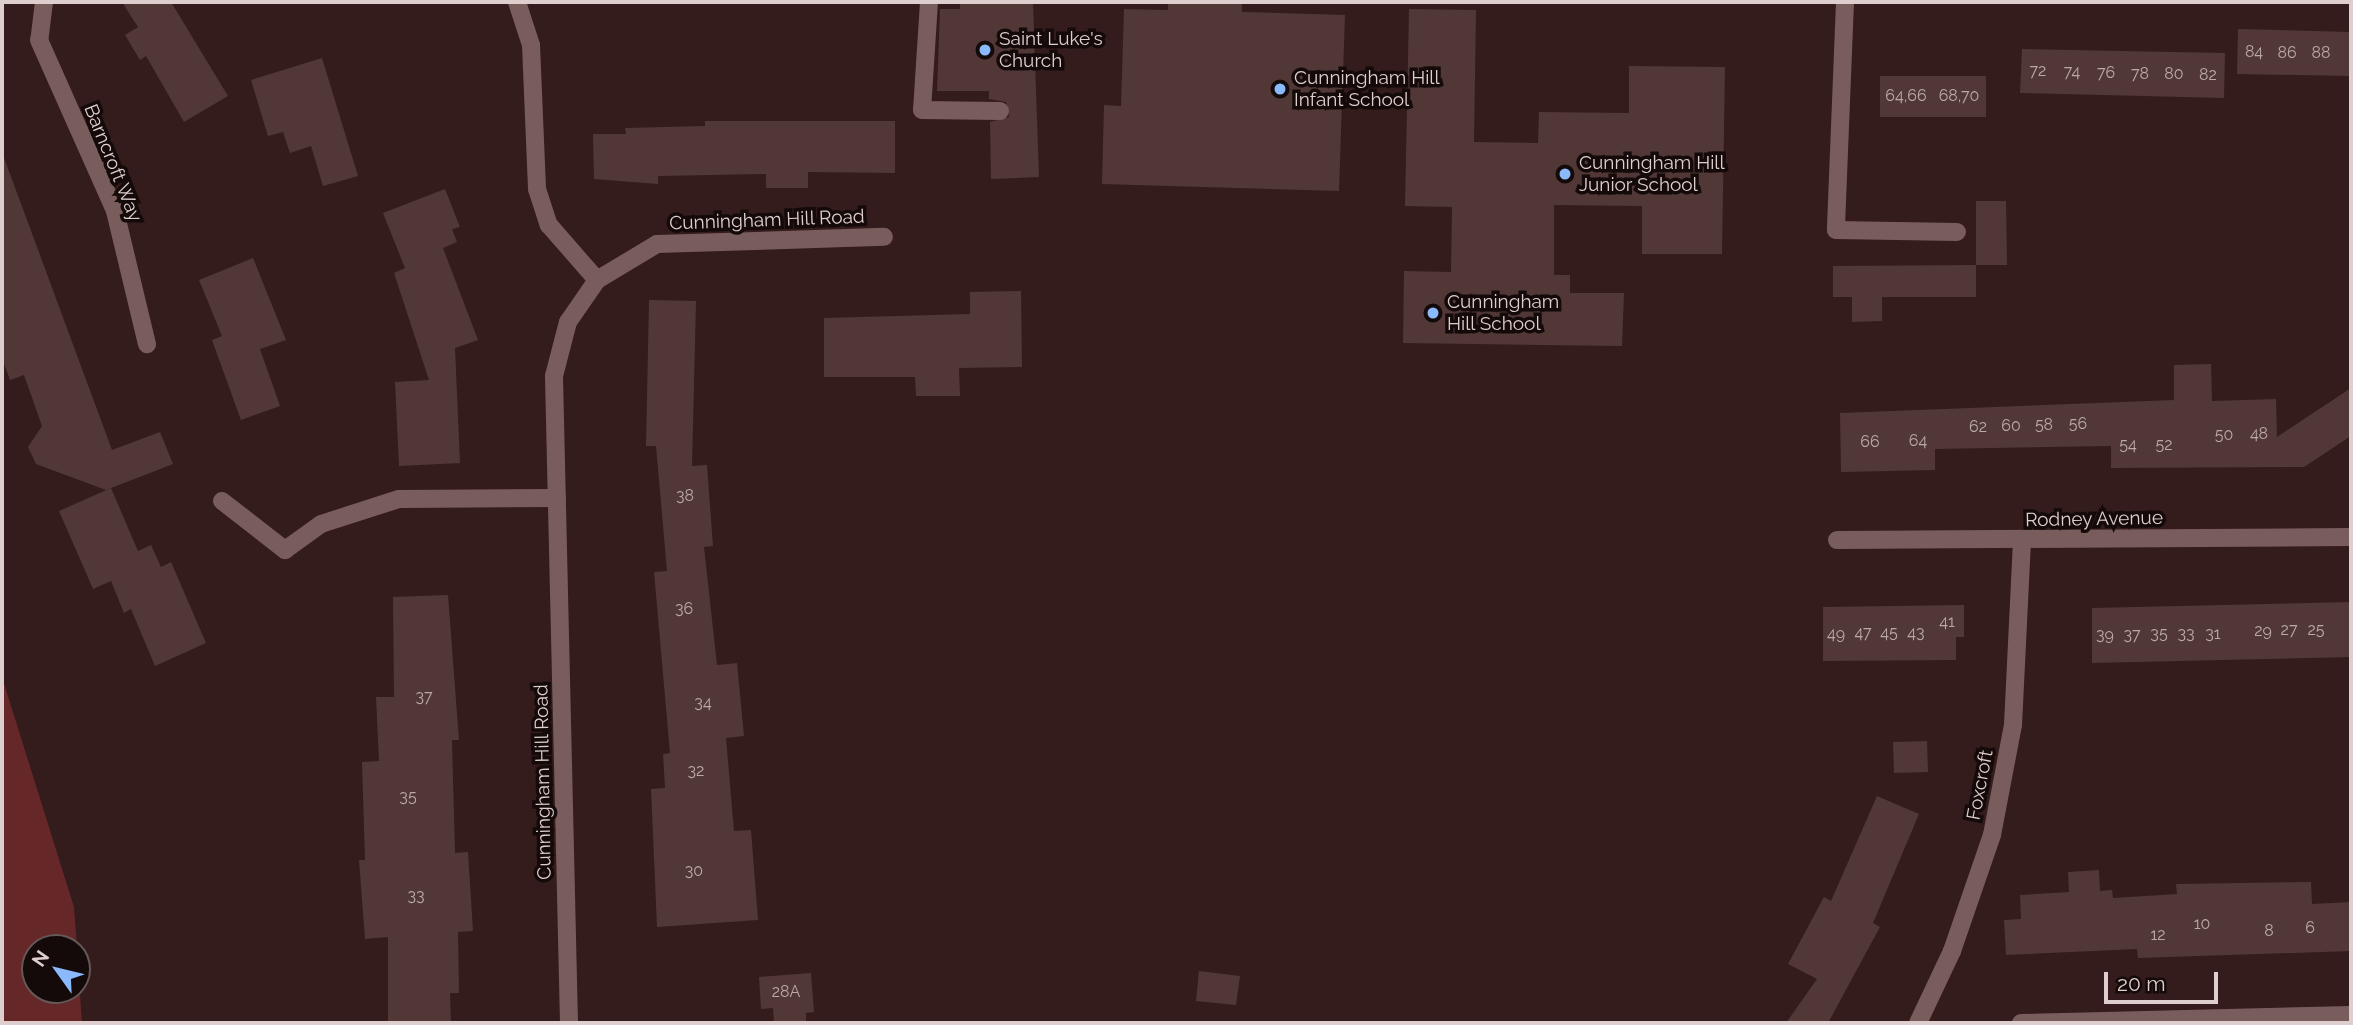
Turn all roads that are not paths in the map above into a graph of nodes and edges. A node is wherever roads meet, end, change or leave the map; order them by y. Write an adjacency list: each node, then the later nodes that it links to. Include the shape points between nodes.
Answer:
1 (44, 2): 9 (street, Barncroft Way, via 39,40 115,211)
2 (517, 2): 8 (street, via 531,45 537,189 549,225)
3 (929, 2): 5 (street, via 922,110)
4 (1845, 2): 6 (street, via 1836,230)
5 (1000, 111)
6 (1957, 232)
7 (884, 237): 8 (street, Cunningham Hill Road, via 657,244)
8 (597, 280): 10 (street, Cunningham Hill Road, via 568,322 558,351)
9 (147, 344)
10 (557, 498): 11 (street, via 399,499 321,524 285,550); 16 (street, Cunningham Hill Road)
11 (222, 501)
12 (2351, 537): 14 (street, Rodney Avenue)
13 (1837, 540): 14 (street, Rodney Avenue)
14 (2022, 542): 17 (street, Foxcroft, via 2013,725 1992,835 1952,951)
15 (2351, 1015): 18 (street)
16 (569, 1023)
17 (1918, 1023)
18 (2021, 1023)

